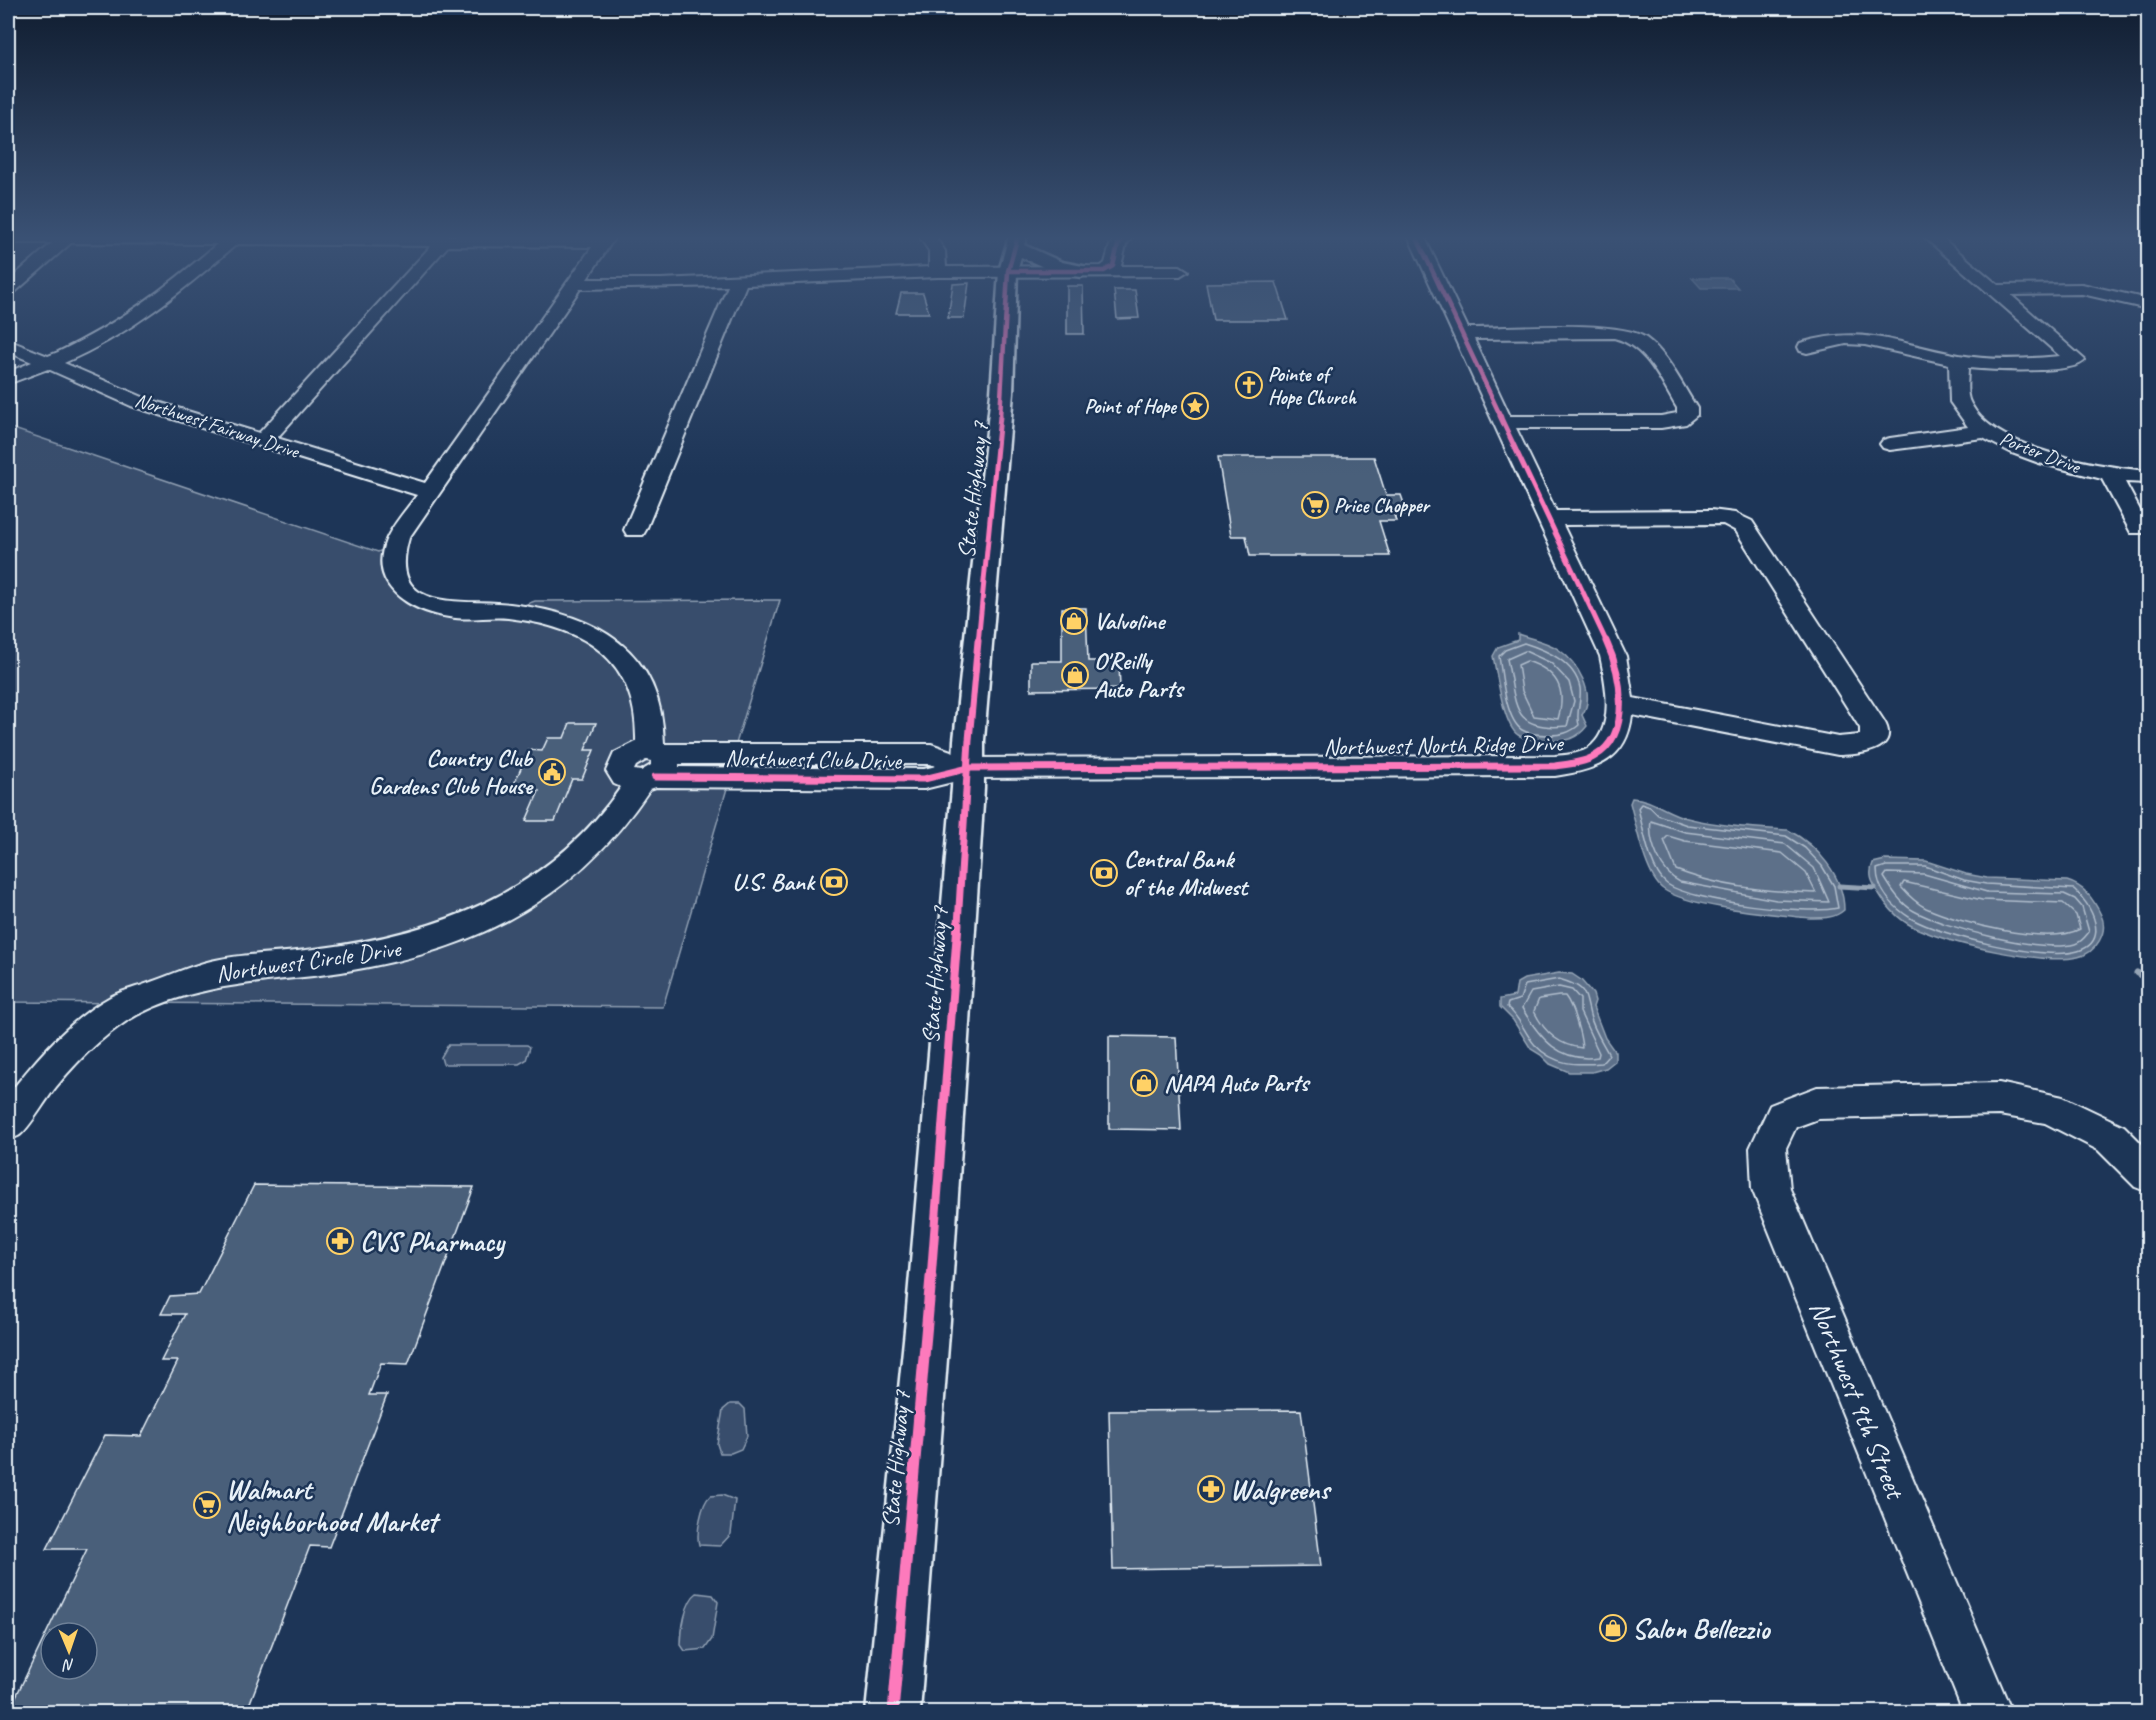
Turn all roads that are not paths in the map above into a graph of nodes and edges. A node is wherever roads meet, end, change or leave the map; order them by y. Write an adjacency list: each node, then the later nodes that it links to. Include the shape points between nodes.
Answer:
1 (136, 316): 12 (street)
2 (376, 316): 16 (street)
3 (554, 316): 20 (street)
4 (724, 316): 23 (street)
5 (1008, 316): 26 (main road, State Highway 7)
6 (1454, 316): 8 (street, Northwest North Ridge Drive)
7 (2025, 316): 11 (street, via 2076,360 1997,364)
8 (1463, 334): 14 (street, Northwest North Ridge Drive); 14 (street, via 1628,336 1645,348 1687,408 1687,415 1679,420 1661,422)
9 (8, 345): 12 (street, Northwest Fairway Drive)
10 (1807, 347): 11 (street, via 1827,340 1869,340)
11 (1959, 361): 15 (street, Porter Drive, via 1958,397)
12 (50, 363): 13 (street); 16 (street, Northwest Fairway Drive, via 138,402)
13 (8, 378)
14 (1502, 422): 21 (street, Northwest North Ridge Drive)
15 (1986, 430): 17 (street); 18 (street, Porter Drive, via 2035,455)
16 (263, 441): 20 (street, Northwest Fairway Drive)
17 (1890, 444)
18 (2112, 475): 19 (street, Porter Drive); 22 (street)
19 (2148, 477)
20 (431, 492): 25 (street, via 398,538 393,570 402,589 423,603 542,617 608,642 630,664 646,698)
21 (1550, 518): 24 (street, Northwest North Ridge Drive, via 1613,656); 24 (street, via 1736,518 1882,745 1838,746)
22 (2139, 528)
23 (635, 530)
24 (1620, 704): 26 (street, Northwest North Ridge Drive, via 1607,748 1588,759 1555,766)
25 (639, 765): 26 (street, Northwest Club Drive, via 924,779); 27 (street, Northwest Circle Drive, via 607,827 535,891 491,916 427,942 376,956 266,966 200,978 122,1006 80,1039 32,1089)
26 (969, 768): 29 (main road, State Highway 7)
27 (8, 1123)
28 (2148, 1175): 30 (street, Northwest 9th Street, via 2111,1138 2050,1108 1999,1100 1817,1103 1784,1116 1768,1148 1771,1189)
29 (898, 1707)
30 (1987, 1713)

